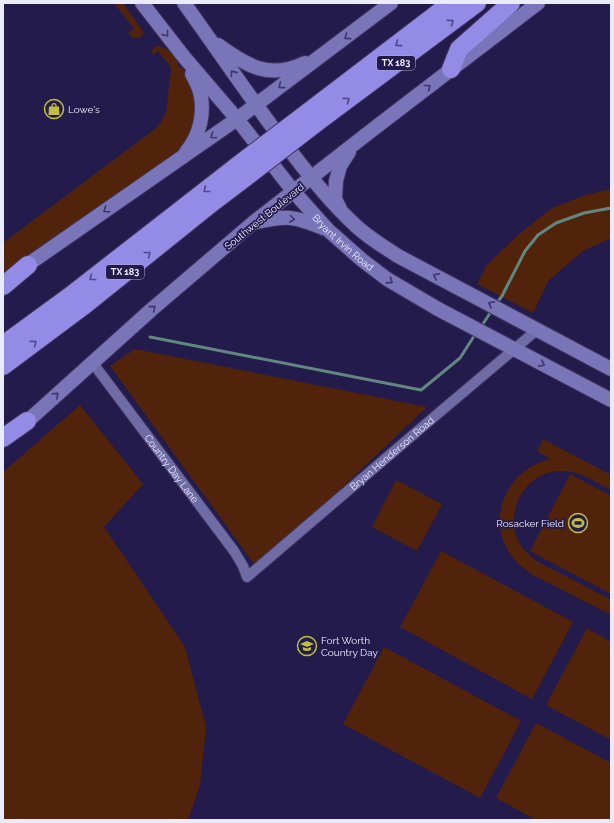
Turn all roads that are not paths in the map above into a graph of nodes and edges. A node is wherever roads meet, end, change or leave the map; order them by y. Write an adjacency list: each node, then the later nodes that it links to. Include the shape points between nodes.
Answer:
1 (142, 3): 10 (main road, Bryant Irvin Road, one-way to 10)
2 (184, 3): 8 (main road, Bryant Irvin Road)
3 (391, 3): 9 (main road, one-way to 9)
4 (452, 3): 13 (highway, TX 183, one-way to 13)
5 (477, 3): 13 (highway, TX 183, one-way to 5)
6 (511, 3): 11 (highway, via 460,49)
7 (538, 3): 11 (main road, Southwest Boulevard)
8 (211, 40): 9 (main road, via 238,59 261,69 284,70); 12 (main road, Bryant Irvin Road, one-way to 8)
9 (324, 54): 12 (main road, one-way to 12)
10 (184, 57): 14 (main road, Bryant Irvin Road); 16 (main road, via 200,92 202,113 196,137)
11 (451, 69): 15 (main road, Southwest Boulevard, one-way to 11)
12 (256, 105): 14 (main road); 18 (main road, Bryant Irvin Road)
13 (311, 118): 17 (highway, TX 183, bridge)
14 (237, 120): 16 (main road, one-way to 16); 19 (main road, Bryant Irvin Road)
15 (356, 142): 18 (main road, Southwest Boulevard); 20 (main road, via 340,166 336,181 335,198)
16 (181, 158): 23 (main road, one-way to 23)
17 (241, 172): 27 (highway, TX 183, one-way to 27); 30 (highway, TX 183, one-way to 17, via 86,304 207,207)
18 (311, 177): 19 (main road, Southwest Boulevard); 20 (main road, Bryant Irvin Road)
19 (294, 192): 21 (main road, Southwest Boulevard); 22 (main road, Bryant Irvin Road)
20 (341, 211): 26 (main road, Bryant Irvin Road, one-way to 20, via 398,256 368,236)
21 (254, 222): 22 (main road, one-way to 22, via 291,218); 29 (main road, Southwest Boulevard, one-way to 21)
22 (328, 230): 28 (main road, Bryant Irvin Road, one-way to 28, via 362,260 405,291)
23 (28, 265): 24 (main road); 25 (highway)
24 (3, 281)
25 (3, 286)
26 (538, 329): 28 (street, Bryan Henderson Road); 31 (main road, Bryant Irvin Road)
27 (3, 345)
28 (514, 349): 32 (main road, Bryant Irvin Road, one-way to 32); 36 (street, Bryan Henderson Road)
29 (92, 362): 33 (main road, Southwest Boulevard, one-way to 29); 36 (street, Country Day Lane, via 234,551)
30 (3, 366)
31 (611, 368)
32 (611, 400)
33 (27, 421): 34 (highway); 35 (main road, Southwest Boulevard)
34 (3, 438)
35 (3, 444)
36 (247, 577)

